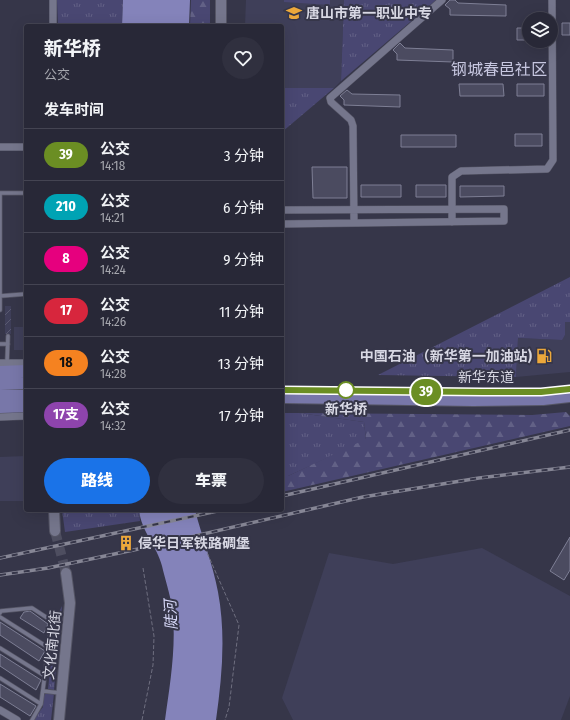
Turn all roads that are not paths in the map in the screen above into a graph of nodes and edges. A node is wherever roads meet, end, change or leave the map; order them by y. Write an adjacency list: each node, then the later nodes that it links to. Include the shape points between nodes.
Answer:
1 (53, 0): 5 (street)
2 (221, 0): 6 (street)
3 (442, 0): 13 (street, via 330,98 353,126)
4 (552, 0): 11 (street, via 551,166 461,171 452,177)
5 (53, 24)
6 (221, 24)
7 (0, 147): 8 (street)
8 (24, 147)
9 (0, 193): 10 (lane); 16 (lane)
10 (24, 193)
11 (452, 209): 13 (street); 14 (street); 14 (street, via 504,209 504,221)
12 (284, 210): 13 (street)
13 (354, 210): 15 (street)
14 (452, 222): 15 (street)
15 (354, 223): 17 (street)
16 (0, 224): 18 (lane)
17 (284, 224)
18 (0, 263): 20 (lane)
19 (24, 294): 20 (lane)
20 (0, 296): 21 (lane)
21 (0, 310)
22 (8, 336): 24 (lane)
23 (0, 344): 24 (lane)
24 (8, 344): 26 (lane)
25 (24, 362): 26 (street)
26 (2, 366): 27 (main road)
27 (24, 371)
28 (24, 383): 29 (main road)
29 (0, 384)
30 (570, 389): 31 (main road, 新华东道, via 541,392)
31 (284, 390)
32 (0, 396): 33 (main road)
33 (24, 396)
34 (570, 396): 35 (main road, 新华东道, via 473,400)
35 (284, 397)
36 (24, 406): 37 (main road)
37 (0, 407)
38 (24, 416): 39 (street)
39 (0, 417)
40 (54, 512): 41 (street)
41 (55, 531)
42 (66, 573): 50 (street, 文化南北街, via 70,603)
43 (0, 613): 46 (lane, via 32,608 52,620)
44 (0, 617): 46 (lane)
45 (0, 648): 47 (lane)
46 (49, 648): 47 (lane)
47 (45, 676): 49 (lane)
48 (0, 678): 51 (lane)
49 (43, 691): 50 (lane); 51 (lane)
50 (61, 693): 55 (street, 文化南北街)
51 (41, 704): 54 (lane)
52 (0, 710): 53 (street)
53 (17, 720)
54 (32, 720)
55 (58, 720)

